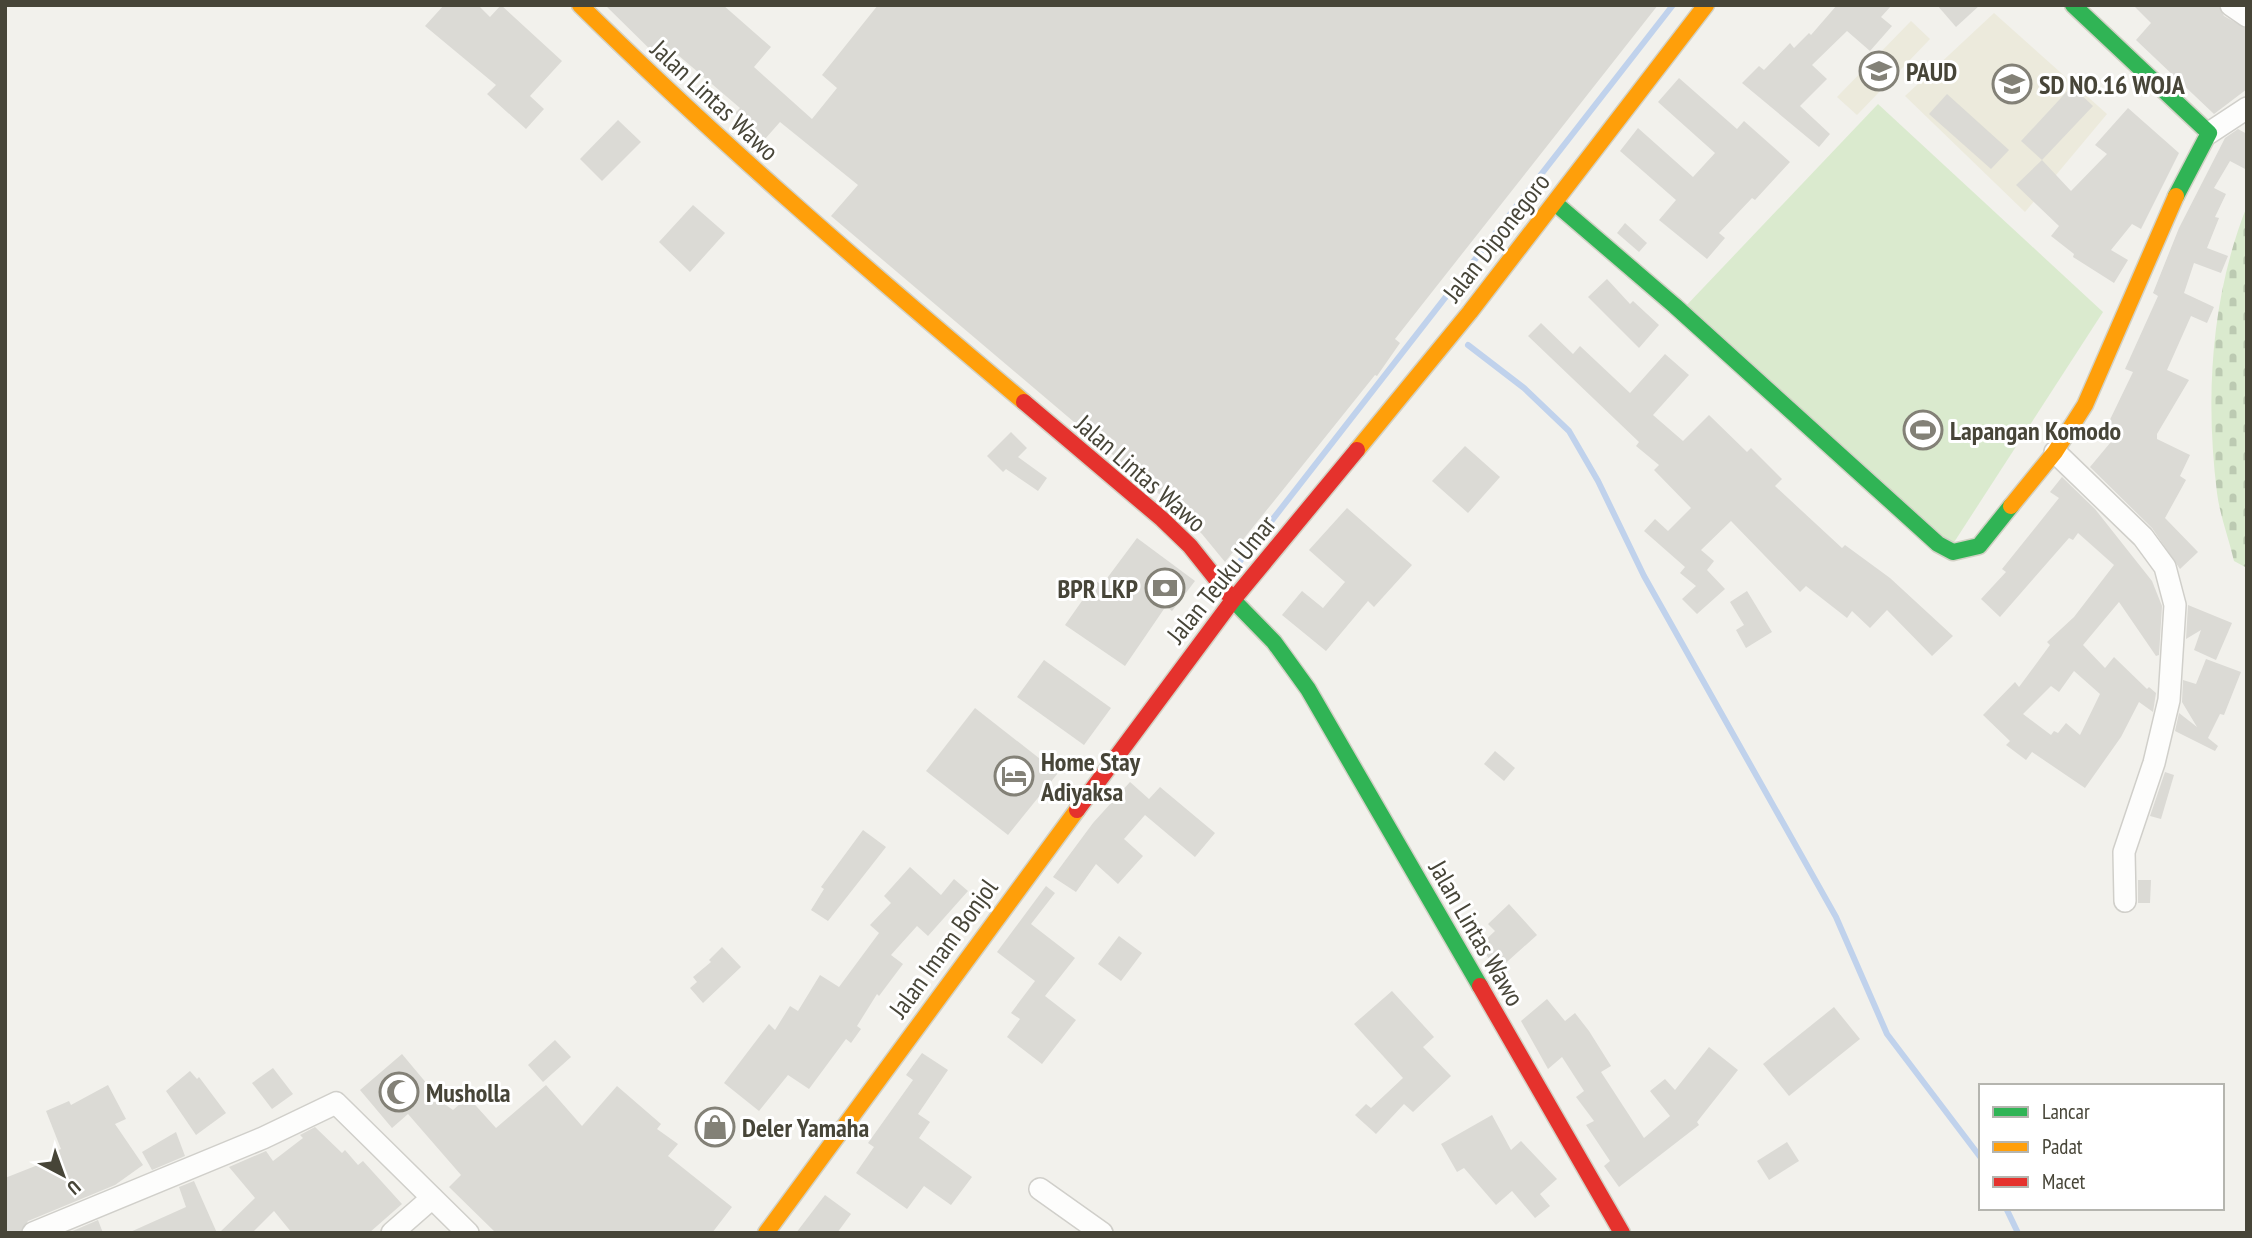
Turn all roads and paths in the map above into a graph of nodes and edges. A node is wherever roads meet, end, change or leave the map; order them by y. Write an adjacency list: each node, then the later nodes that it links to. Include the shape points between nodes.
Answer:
1 (580, 5): 11 (main road, Jalan Lintas Wawo, via 675,99 830,238 1162,519)
2 (1706, 5): 8 (main road, Jalan Diponegoro)
3 (2073, 5): 7 (main road)
4 (2231, 5): 5 (street)
5 (2247, 16)
6 (2247, 108): 7 (street)
7 (2209, 133): 9 (main road, via 2163,221 2085,405)
8 (1555, 202): 9 (main road, via 1902,513 1953,552 1979,546); 10 (main road, Jalan Diponegoro)
9 (2055, 452): 13 (street, via 2143,537 2165,567 2175,605 2169,700 2124,852)
10 (1320, 495): 11 (main road, Jalan Teuku Umar)
11 (1233, 600): 12 (main road, Jalan Teuku Umar); 21 (main road, Jalan Lintas Wawo, via 1286,657)
12 (1162, 694): 19 (main road, Jalan Imam Bonjol)
13 (2125, 901)
14 (1040, 1189): 20 (street)
15 (432, 1198): 16 (street, via 336,1103); 17 (street); 18 (street)
16 (33, 1233)
17 (392, 1233)
18 (468, 1233)
19 (766, 1233)
20 (1102, 1233)
21 (1622, 1233)

